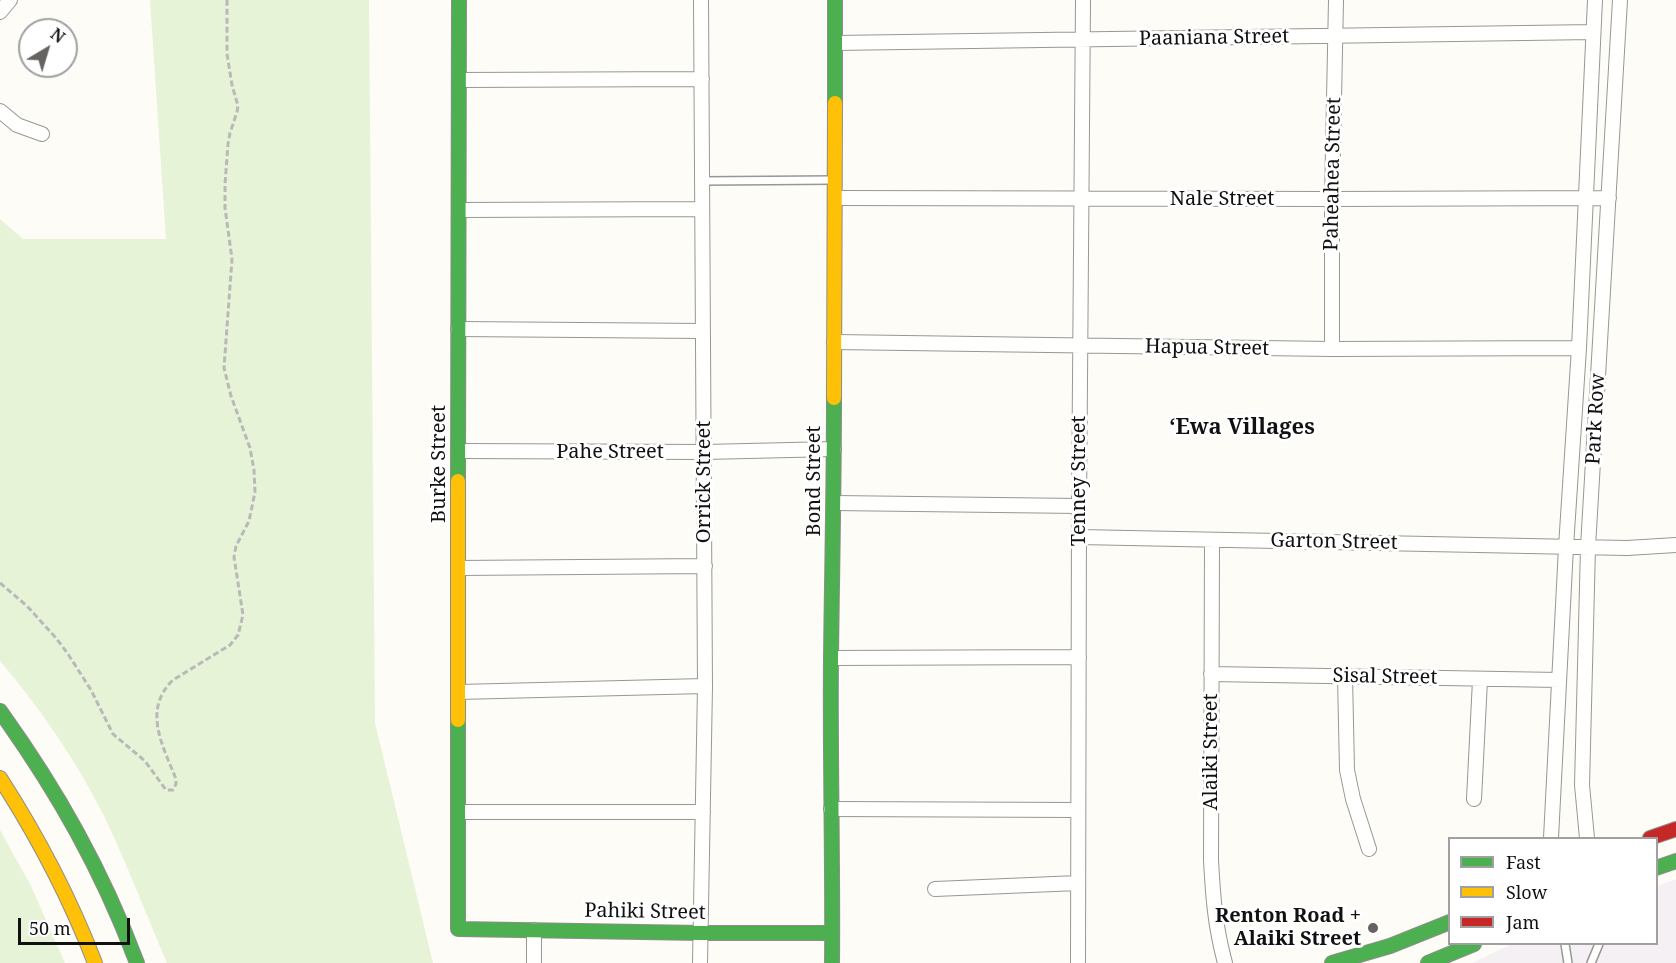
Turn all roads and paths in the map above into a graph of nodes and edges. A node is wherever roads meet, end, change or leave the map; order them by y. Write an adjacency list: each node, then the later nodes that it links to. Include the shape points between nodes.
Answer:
1 (10, 0): 10 (street)
2 (227, 0): 46 (path, via 228,54 238,106 228,144 225,184 232,259 225,368 250,448 255,492 249,521 234,557 243,615 238,635 230,645 166,686 158,706 158,732 176,779 173,790 166,789 144,761 113,734 68,654 43,622)
3 (459, 0): 16 (street, Burke Street)
4 (701, 0): 15 (street, Orrick Street)
5 (835, 0): 14 (street, Bond Street)
6 (1083, 0): 13 (street, Tenney Street)
7 (1336, 0): 12 (street, Paheahea Street)
8 (1595, 0): 11 (street, Park Row)
9 (1620, 0): 24 (street, Park Row)
10 (0, 12)
11 (1593, 32): 12 (street, Paaniana Street); 23 (street, Park Row)
12 (1336, 36): 13 (street, Paaniana Street); 25 (street, Paheahea Street)
13 (1082, 41): 14 (street, Paaniana Street); 22 (street, Tenney Street)
14 (835, 43): 19 (street, Bond Street)
15 (702, 79): 16 (street); 20 (street, Orrick Street)
16 (459, 80): 27 (street, Burke Street)
17 (0, 111): 18 (street, via 26,130)
18 (42, 134)
19 (834, 180): 20 (lane); 21 (street, Bond Street)
20 (702, 181): 26 (street, Orrick Street)
21 (834, 198): 22 (street, Nale Street); 30 (street, Bond Street)
22 (1082, 198): 25 (street, Nale Street); 31 (street, Tenney Street)
23 (1587, 198): 24 (street, Nale Street); 25 (street, Nale Street); 32 (street, Park Row)
24 (1609, 198): 43 (street, Park Row)
25 (1332, 199): 33 (street, Paheahea Street)
26 (702, 209): 27 (street); 29 (street, Orrick Street)
27 (459, 210): 28 (street, Burke Street)
28 (458, 329): 29 (street); 35 (street, Burke Street)
29 (703, 331): 36 (street, Orrick Street)
30 (834, 342): 31 (street, Hapua Street); 34 (street, Bond Street)
31 (1080, 346): 33 (street, Hapua Street); 38 (street, Tenney Street)
32 (1579, 348): 33 (street, Hapua Street); 42 (street, Park Row)
33 (1332, 349)
34 (834, 449): 36 (street, Pahe Street); 37 (street, Bond Street)
35 (458, 451): 36 (street, Pahe Street); 45 (street, Burke Street)
36 (704, 452): 44 (street, Orrick Street)
37 (834, 503): 38 (street); 47 (street, Bond Street)
38 (1078, 506): 39 (street, Tenney Street)
39 (1079, 537): 40 (street, Garton Street); 48 (street, Tenney Street)
40 (1212, 540): 42 (street, Garton Street); 49 (street, Alaiki Street)
41 (1676, 545): 43 (street, Garton Street)
42 (1566, 547): 43 (street, Garton Street); 52 (street, Park Row)
43 (1588, 547): 64 (street, Park Row, via 1582,784)
44 (705, 566): 45 (street); 53 (street, Orrick Street)
45 (458, 568): 54 (street, Burke Street)
46 (0, 583)
47 (831, 657): 48 (street); 58 (street, Bond Street)
48 (1079, 657): 59 (street, Tenney Street)
49 (1211, 674): 50 (street, Sisal Street); 85 (street, Alaiki Street, via 1213,910)
50 (1345, 676): 51 (street, Sisal Street); 66 (street, via 1347,770)
51 (1480, 680): 52 (street, Sisal Street); 57 (street)
52 (1559, 680): 63 (street, Park Row)
53 (705, 686): 54 (street); 61 (street, Orrick Street)
54 (458, 692): 60 (street, Burke Street)
55 (0, 711): 80 (street, via 49,780 91,854)
56 (0, 778): 79 (street, via 57,874)
57 (1474, 799)
58 (831, 809): 59 (street); 75 (street, Bond Street)
59 (1078, 810): 69 (street, Tenney Street)
60 (458, 812): 61 (street); 72 (street, Burke Street)
61 (703, 812): 74 (street, Orrick Street)
62 (1676, 829): 65 (street)
63 (1551, 837)
64 (1587, 837)
65 (1653, 837)
66 (1369, 849)
67 (1676, 861): 68 (street)
68 (1658, 867)
69 (1078, 883): 70 (street); 84 (street, Tenney Street)
70 (935, 889)
71 (1448, 922): 86 (street, via 1390,946)
72 (458, 929): 73 (street, Pahiki Street)
73 (534, 930): 74 (street, Pahiki Street); 81 (street)
74 (701, 933): 75 (street, Pahiki Street); 82 (street, Orrick Street)
75 (832, 933): 83 (street, Bond Street)
76 (1472, 945): 87 (street)
77 (1565, 945): 88 (lane)
78 (1599, 945): 89 (lane)
79 (95, 963)
80 (137, 963)
81 (534, 963)
82 (700, 963)
83 (832, 963)
84 (1078, 963)
85 (1225, 963)
86 (1332, 963)
87 (1428, 963)
88 (1568, 963)
89 (1591, 963)

